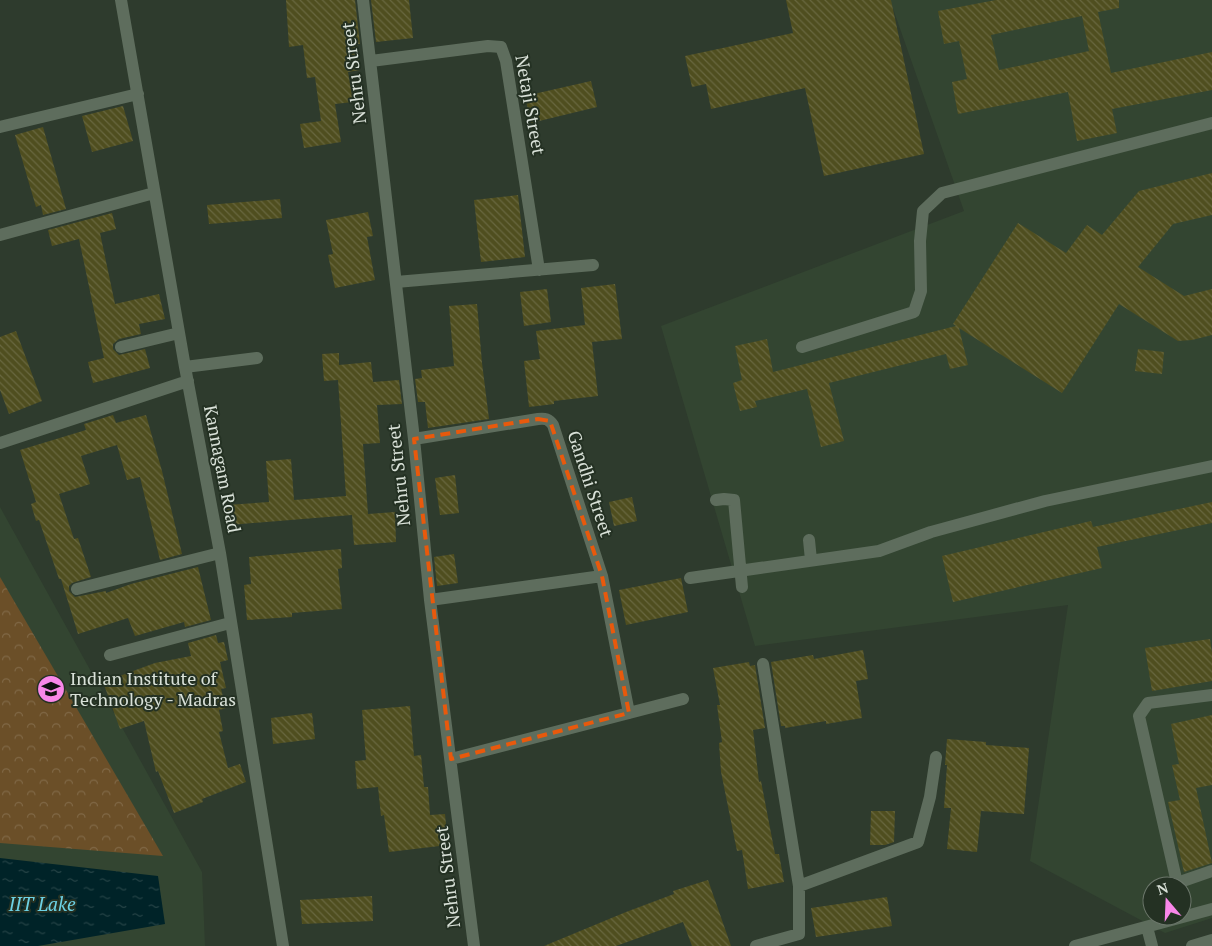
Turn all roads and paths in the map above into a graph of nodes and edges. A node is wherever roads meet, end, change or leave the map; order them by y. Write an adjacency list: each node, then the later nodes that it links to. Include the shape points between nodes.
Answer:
1 (121, 0): 4 (street, Kannagam Road)
2 (363, 0): 3 (street, Nehru Street)
3 (370, 61): 10 (street, Netaji Street, via 501,47 506,61); 11 (street, Nehru Street)
4 (138, 94): 6 (street); 7 (street, Kannagam Road)
5 (1212, 123): 14 (street, via 942,192 923,211 921,291 914,312)
6 (0, 128)
7 (154, 193): 8 (street); 12 (street, Kannagam Road)
8 (0, 235)
9 (593, 265): 10 (street)
10 (539, 270): 11 (street)
11 (396, 282): 18 (street, Nehru Street)
12 (179, 333): 13 (street); 16 (street, Kannagam Road)
13 (121, 347)
14 (802, 347)
15 (257, 358): 16 (street)
16 (185, 367): 17 (street, Kannagam Road)
17 (188, 381): 19 (street); 23 (street, Kannagam Road)
18 (414, 439): 26 (street, Gandhi Street, via 538,419 550,421); 30 (street, Nehru Street)
19 (0, 443)
20 (1212, 466): 24 (street, via 1045,501 931,532 879,551)
21 (716, 500): 25 (street, via 734,500)
22 (809, 540): 24 (street)
23 (220, 553): 29 (street); 31 (street, Kannagam Road)
24 (812, 560): 25 (street)
25 (740, 570): 27 (street); 28 (street)
26 (602, 576): 30 (street); 36 (street)
27 (690, 578)
28 (742, 587)
29 (77, 589)
30 (430, 600): 38 (street, Nehru Street)
31 (230, 622): 32 (street); 44 (street, Kannagam Road)
32 (110, 655)
33 (763, 664): 40 (street)
34 (1212, 695): 39 (street, via 1148,703 1139,716 1178,883)
35 (683, 698): 36 (street)
36 (629, 713): 38 (street)
37 (936, 756): 40 (street, via 930,797 918,842)
38 (451, 759): 45 (street, Nehru Street)
39 (1212, 871)
40 (798, 886): 46 (street, via 799,934)
41 (1212, 909): 42 (street)
42 (1147, 927): 47 (street); 48 (street)
43 (1212, 940): 49 (street)
44 (282, 946)
45 (474, 946)
46 (756, 946)
47 (1075, 946)
48 (1152, 946)
49 (1192, 946)

